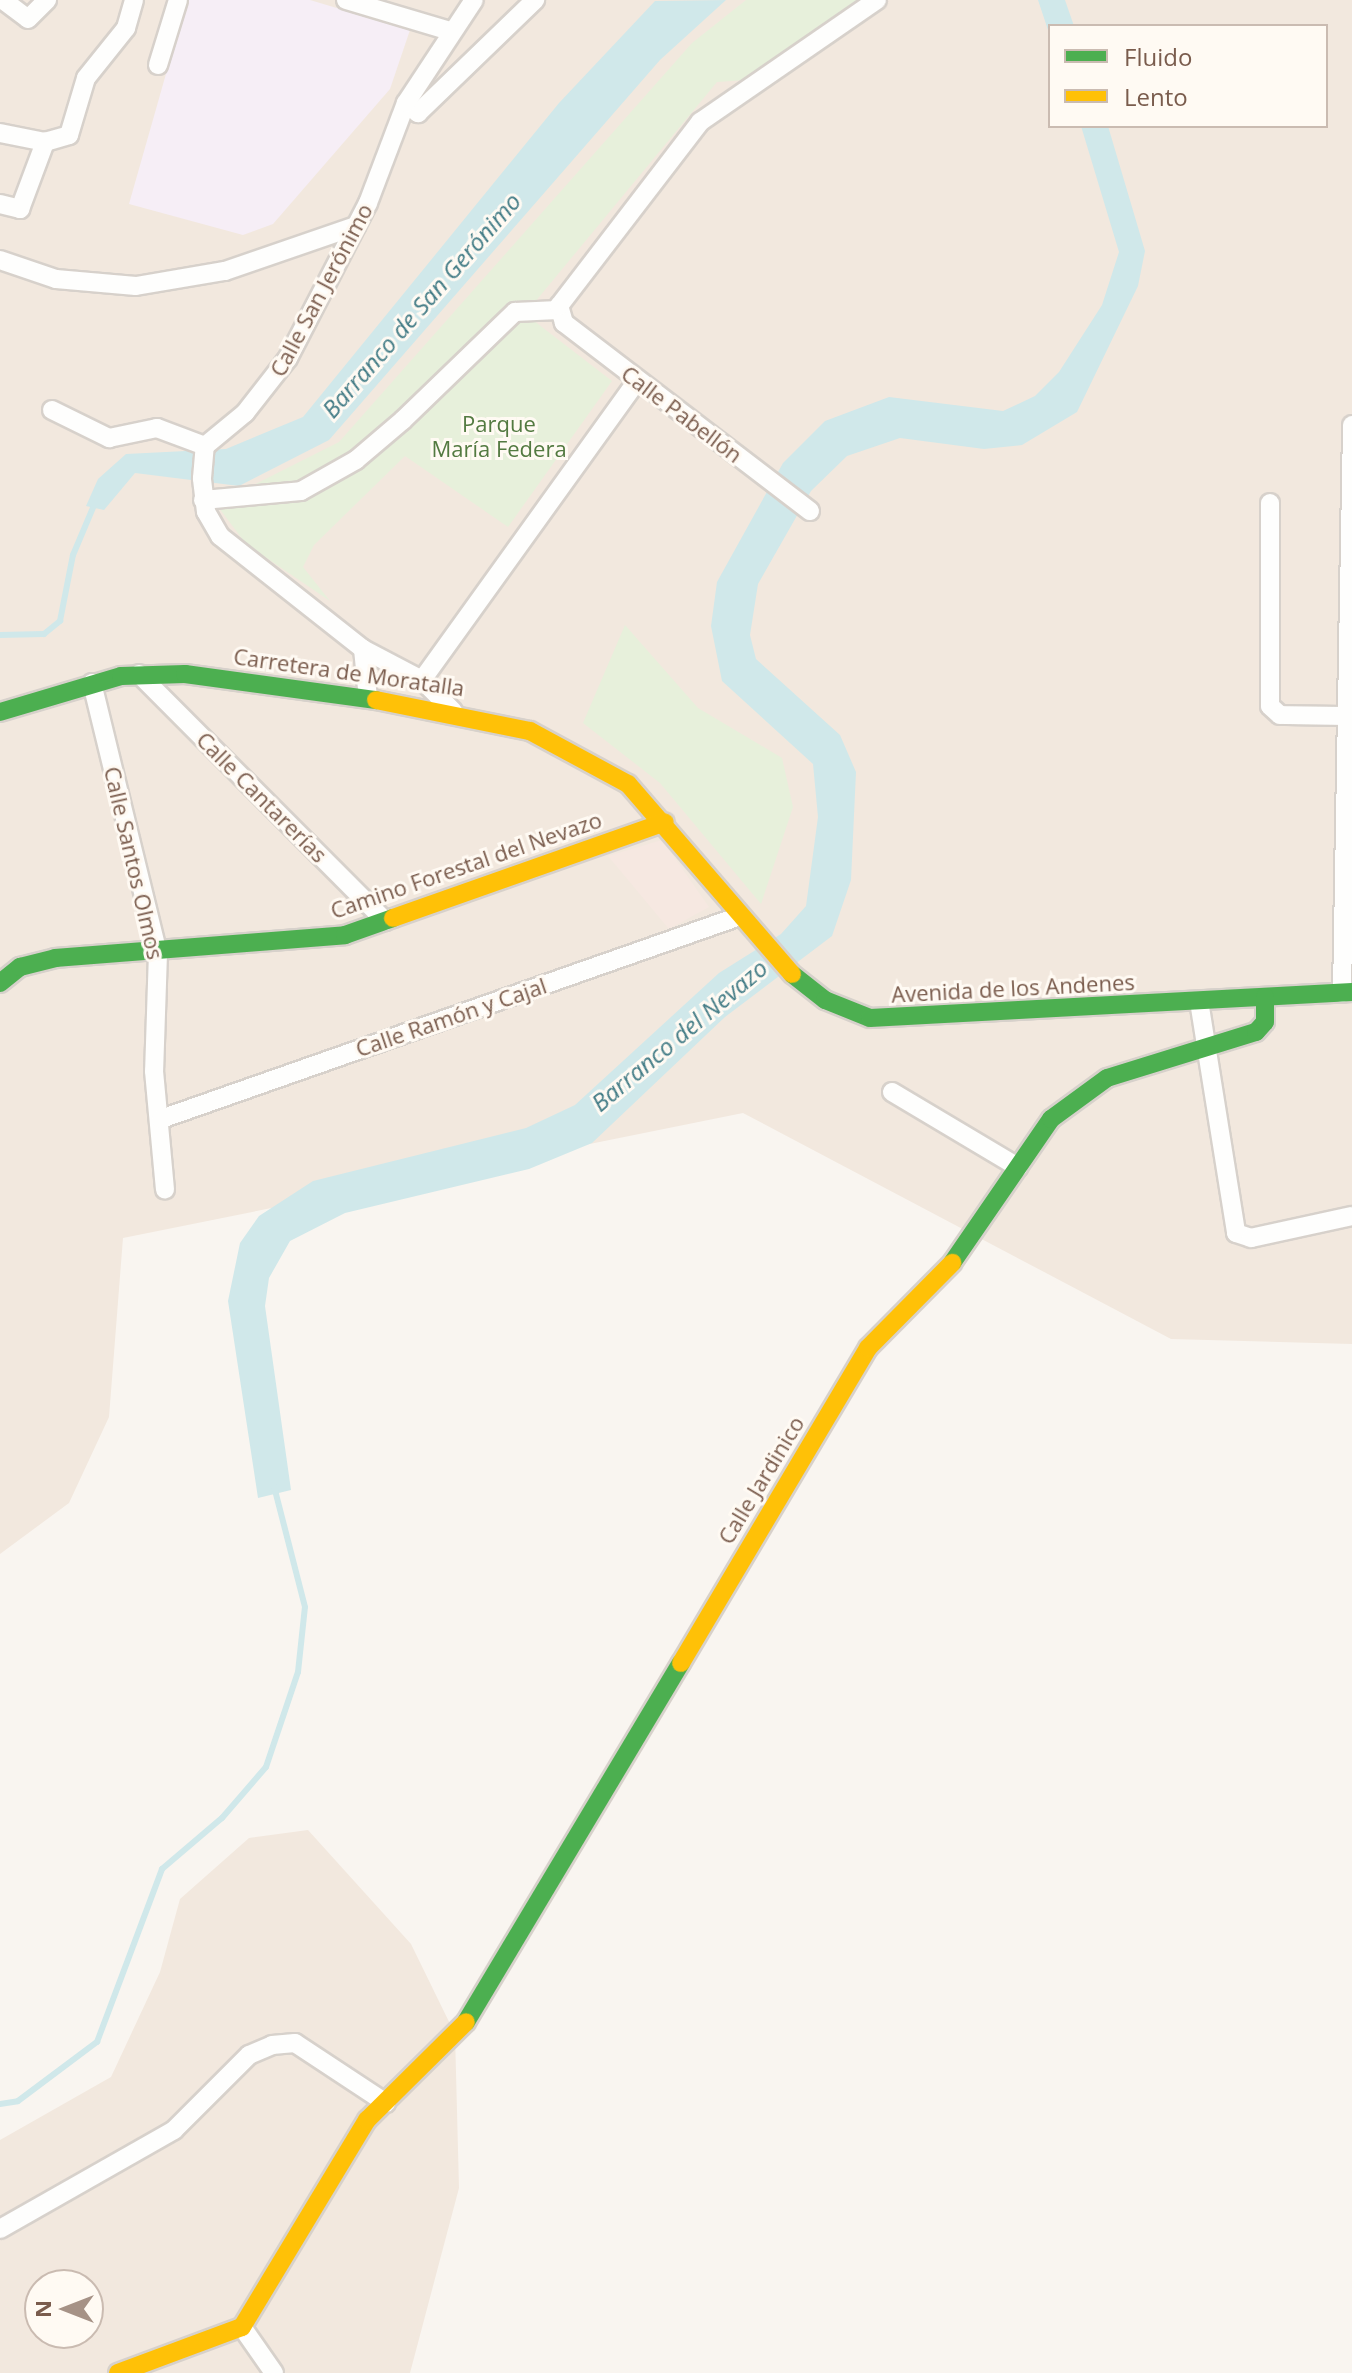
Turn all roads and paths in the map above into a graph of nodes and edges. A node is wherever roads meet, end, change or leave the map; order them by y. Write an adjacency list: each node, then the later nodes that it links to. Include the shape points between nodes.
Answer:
1 (3, 0): 2 (street, via 16,16 28,19)
2 (47, 0)
3 (134, 0): 13 (street, via 126,28 86,78 69,135)
4 (178, 0): 10 (street)
5 (346, 0): 9 (street)
6 (474, 0): 9 (street, Calle San Jerónimo)
7 (535, 0): 11 (street, via 418,113)
8 (877, 0): 17 (street, via 700,122)
9 (450, 31): 11 (street, Calle San Jerónimo)
10 (158, 65)
11 (406, 103): 15 (street, Calle San Jerónimo)
12 (0, 133): 13 (street)
13 (45, 142): 14 (street, via 20,209)
14 (0, 204)
15 (356, 226): 16 (street, via 225,271 136,286 56,279); 21 (street, Calle San Jerónimo, via 270,385)
16 (0, 260)
17 (558, 311): 18 (street, Calle Pabellón); 22 (street, via 515,312 380,440 301,491)
18 (637, 381): 24 (street, Calle Pabellón); 28 (street)
19 (52, 410): 21 (street, via 109,438 157,428)
20 (1352, 425): 34 (street)
21 (205, 449): 22 (street)
22 (203, 500): 25 (street, via 220,536)
23 (1270, 503): 34 (street, via 1270,706 1280,715)
24 (810, 511)
25 (363, 649): 26 (street); 30 (street)
26 (396, 667): 28 (street); 30 (street, via 376,674)
27 (139, 674): 29 (street, Carretera de Moratalla); 30 (street, Carretera de Moratalla); 36 (street, Calle Cantarerías)
28 (422, 680): 31 (street, via 425,700); 32 (street)
29 (92, 683): 33 (street, Carretera de Moratalla); 38 (street, Calle Santos Olmos)
30 (369, 692): 31 (street, Carretera de Moratalla)
31 (405, 703): 32 (street, Carretera de Moratalla)
32 (453, 711): 35 (street, Carretera de Moratalla, via 576,751 628,784)
33 (0, 712)
34 (1351, 716): 40 (street)
35 (665, 822): 36 (street, Camino Forestal del Nevazo); 37 (street, Avenida de los Andenes)
36 (385, 921): 38 (street, Camino Forestal del Nevazo, via 312,941)
37 (746, 923): 42 (street, Avenida de los Andenes, via 804,985 845,1010 895,1021); 45 (street, Calle Ramón y Cajal)
38 (158, 953): 39 (street, Camino Forestal del Nevazo, via 43,960); 45 (street, Calle Santos Olmos)
39 (0, 983)
40 (1349, 993): 41 (street, Avenida de los Andenes)
41 (1265, 997): 42 (street, Avenida de los Andenes); 43 (street, Calle Jardinico, via 1263,1026)
42 (1199, 1001): 43 (street)
43 (1203, 1051): 46 (street, Calle Jardinico, via 1077,1095); 48 (street, via 1239,1236)
44 (892, 1092): 46 (street)
45 (161, 1119): 47 (street, Calle Santos Olmos)
46 (1018, 1167): 49 (street, Calle Jardinico, via 973,1241 868,1348 455,2034)
47 (165, 1189)
48 (1352, 1216)
49 (386, 2103): 50 (street, via 295,2043 272,2045 249,2055 174,2130); 51 (street, Calle Jardinico, via 359,2133)
50 (0, 2229)
51 (242, 2327): 52 (street); 53 (street)
52 (118, 2373)
53 (274, 2373)

